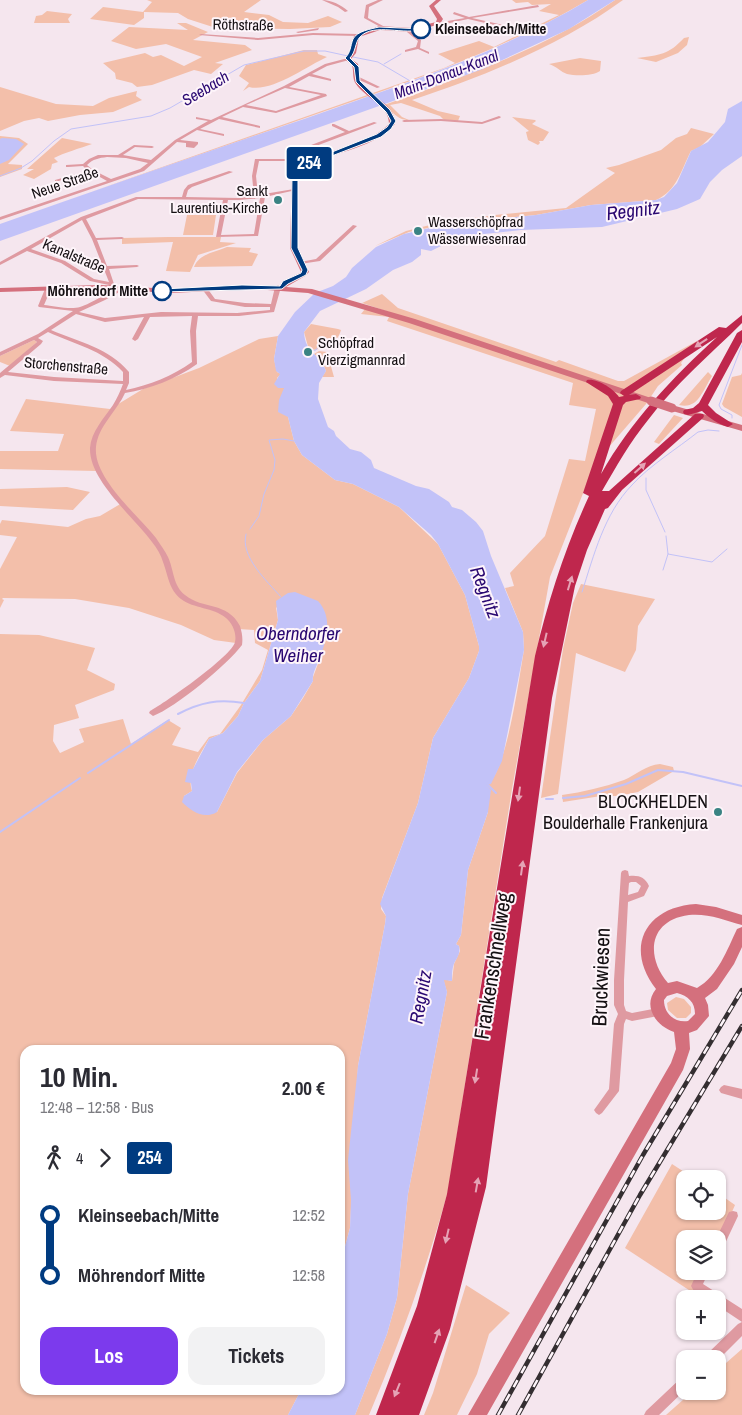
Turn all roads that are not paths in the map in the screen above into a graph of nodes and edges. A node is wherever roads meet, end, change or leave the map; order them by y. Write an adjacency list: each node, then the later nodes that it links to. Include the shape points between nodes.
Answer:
1 (324, 0): 5 (street)
2 (381, 0): 10 (street, via 367,6 366,18)
3 (435, 3): 8 (street, via 440,19)
4 (538, 6): 7 (street)
5 (346, 11)
6 (454, 13): 7 (street)
7 (471, 18): 8 (street); 12 (street)
8 (438, 23): 11 (street)
9 (318, 28): 15 (street, Röthstraße)
10 (384, 28): 11 (street); 14 (street)
11 (408, 30): 16 (street, via 420,41)
12 (524, 31)
13 (201, 35): 15 (street, Röthstraße, via 258,39)
14 (358, 35): 15 (street, Röthstraße); 19 (street)
15 (285, 37)
16 (418, 48): 17 (street); 18 (street)
17 (406, 52)
18 (428, 53)
19 (349, 57): 20 (street, Neue Straße); 21 (street, via 355,64)
20 (310, 75): 22 (street); 24 (street, Neue Straße)
21 (356, 77): 25 (street); 32 (street, via 360,86 389,111)
22 (330, 80)
23 (268, 86): 26 (street)
24 (285, 87): 26 (street, Neue Straße); 27 (street, via 326,96 276,112)
25 (378, 87)
26 (279, 90): 27 (street, Neue Straße)
27 (242, 106): 30 (street, Neue Straße)
28 (499, 117): 33 (street, via 482,123)
29 (197, 118): 31 (street)
30 (219, 118): 31 (street, Neue Straße); 36 (street)
31 (212, 121): 37 (street, Neue Straße)
32 (393, 121): 33 (street); 53 (street, via 379,136)
33 (404, 121)
34 (374, 123): 38 (street)
35 (333, 125): 38 (street)
36 (259, 127)
37 (196, 129): 39 (street); 41 (street, Neue Straße)
38 (349, 132): 42 (street)
39 (224, 135)
40 (310, 140): 42 (street)
41 (176, 142): 43 (street); 51 (street, Neue Straße)
42 (321, 143): 47 (street)
43 (187, 145): 44 (street); 48 (street)
44 (206, 145)
45 (303, 146): 47 (street)
46 (152, 147): 49 (street, via 134,146)
47 (310, 147): 50 (street)
48 (181, 149)
49 (118, 156): 51 (street); 52 (street, via 98,157)
50 (296, 160): 53 (street, via 296,163); 63 (street, via 257,160 254,176)
51 (152, 162): 57 (street, Neue Straße)
52 (84, 165): 54 (street); 56 (street)
53 (305, 165): 61 (street, via 295,175)
54 (68, 166)
55 (125, 170): 57 (street)
56 (91, 171): 59 (street); 60 (street)
57 (138, 172): 60 (street, Neue Straße)
58 (231, 172): 64 (street, via 190,186)
59 (57, 181)
60 (111, 181): 67 (street, Neue Straße)
61 (294, 190): 62 (street); 73 (street, via 294,248)
62 (263, 196): 63 (street); 65 (street, via 256,235 218,236)
63 (256, 197): 65 (street)
64 (184, 198): 65 (street); 66 (street, via 135,199)
65 (226, 199)
66 (83, 218): 70 (street); 71 (street)
67 (0, 219)
68 (355, 226): 73 (street, via 318,260)
69 (122, 238): 70 (street)
70 (94, 239): 75 (street)
71 (26, 249): 72 (street); 76 (street, Kanalstraße, via 63,262 92,280)
72 (0, 264)
73 (302, 264): 77 (street, via 304,274)
74 (137, 266): 75 (street)
75 (106, 268): 76 (street)
76 (111, 286): 78 (street); 79 (street)
77 (280, 287): 80 (street); 82 (street); 94 (street, via 360,305)
78 (48, 289): 81 (street); 83 (street, via 41,306)
79 (120, 289): 80 (street); 83 (street)
80 (205, 289): 82 (street, via 212,300)
81 (0, 290)
82 (272, 306): 85 (street, via 270,312)
83 (76, 311): 84 (street, via 105,320); 88 (street)
84 (148, 315): 85 (street); 91 (street)
85 (195, 315): 96 (street, via 195,364 134,391)
86 (742, 318): 97 (highway, one-way to 97); 103 (highway, via 673,384 631,435 600,485)
87 (742, 328): 103 (highway, via 701,365 638,442)
88 (49, 330): 90 (street); 95 (street, via 121,364 126,372)
89 (742, 333): 100 (highway)
90 (35, 338): 92 (street); 93 (street, via 39,343)
91 (135, 339)
92 (0, 354)
93 (2, 375): 95 (street, Storchenstraße)
94 (591, 382): 97 (street); 99 (highway, via 612,394)
95 (126, 383): 96 (street)
96 (123, 392): 104 (street, via 99,428 93,446 102,475 123,506 161,550 180,596 226,614 237,628 239,637 234,650 194,685)
97 (625, 393): 98 (street)
98 (637, 397): 99 (highway, via 623,399); 100 (street, bridge, via 672,408)
99 (618, 404): 103 (highway, via 591,485)
100 (697, 411): 101 (highway); 103 (highway, one-way to 100)
101 (728, 424): 102 (street)
102 (742, 428)
103 (590, 515): 125 (highway, Frankenschnellweg, one-way to 125, via 571,547 540,660 457,1194 446,1243 404,1374); 126 (highway, Frankenschnellweg, one-way to 103, via 440,1329 477,1187 545,698 569,586)
104 (153, 713)
105 (624, 900): 105 (street, Bruckwiesen, via 625,877 640,880 645,886 641,894); 111 (street, Bruckwiesen, via 619,995 619,1009)
106 (742, 920): 108 (street, via 699,909 681,911 660,920 650,934 646,952 648,965)
107 (742, 933): 109 (street, via 712,987)
108 (664, 990): 109 (street, via 677,987); 110 (street, via 656,1000)
109 (696, 996): 112 (street, via 701,1002 702,1016 693,1026)
110 (658, 1012): 111 (street, via 632,1017); 112 (street, via 663,1020)
111 (623, 1014): 115 (street, Bruckwiesen, via 619,1024 614,1091)
112 (681, 1027): 127 (street, via 683,1049 678,1065)
113 (724, 1090): 114 (street)
114 (742, 1094)
115 (600, 1110)
116 (733, 1216): 117 (street)
117 (726, 1230)
118 (699, 1280): 119 (street, via 696,1286)
119 (702, 1290)
120 (726, 1306): 121 (street)
121 (742, 1316)
122 (742, 1328): 123 (street)
123 (719, 1350)
124 (676, 1390): 128 (street)
125 (387, 1415)
126 (408, 1415)
127 (477, 1415)
128 (650, 1415)

